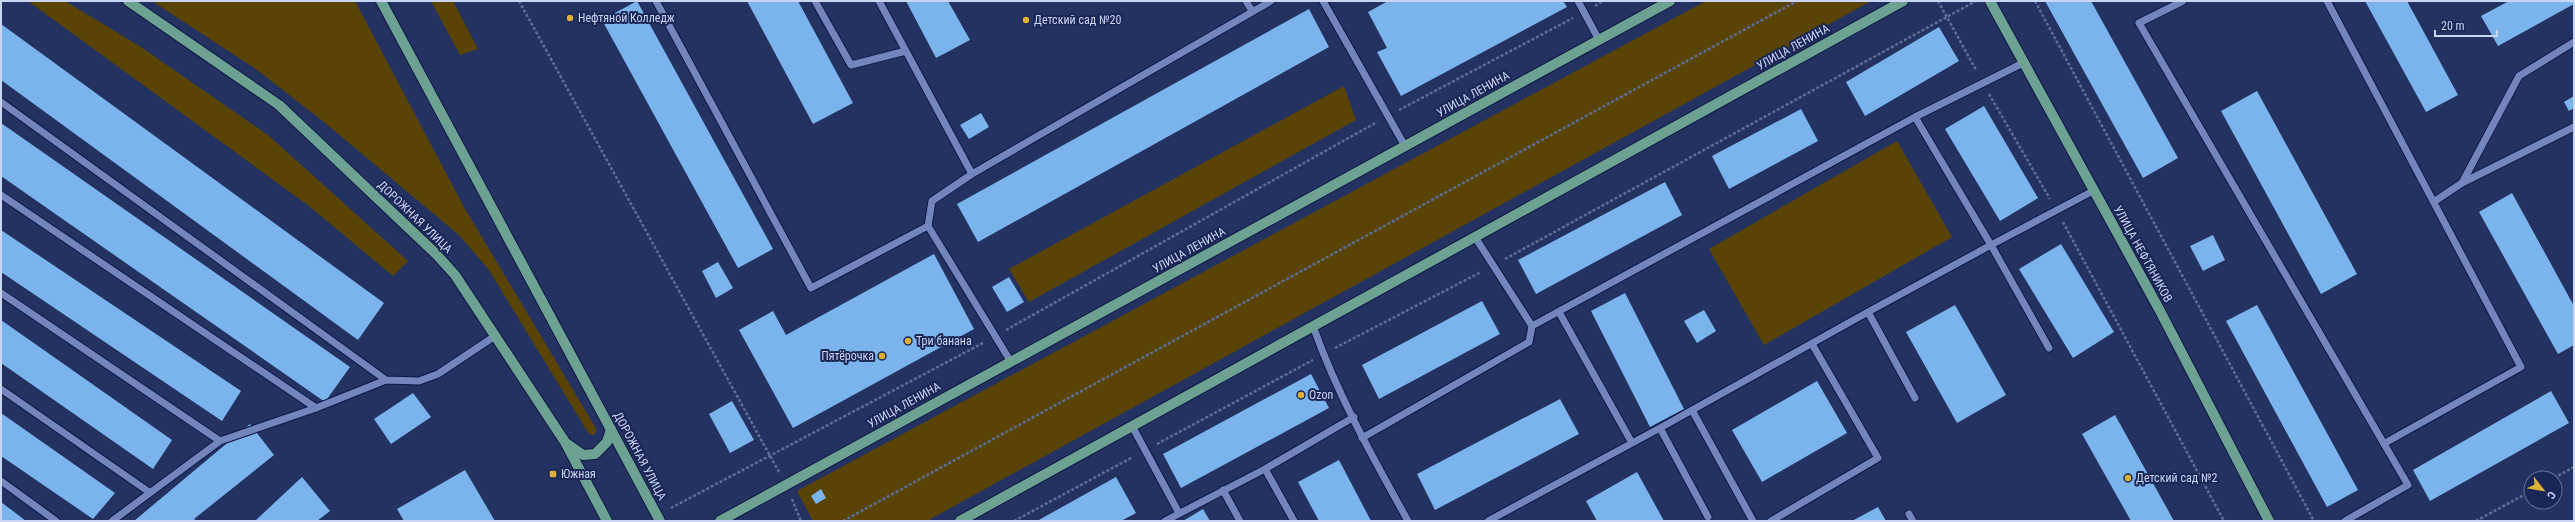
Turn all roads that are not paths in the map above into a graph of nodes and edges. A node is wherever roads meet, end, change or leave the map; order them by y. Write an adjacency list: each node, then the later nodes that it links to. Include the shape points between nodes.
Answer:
1 (128, 1): 37 (main road, ДОРОЖНАЯ УЛИЦА, via 279,105 436,254 455,275)
2 (381, 1): 49 (main road, ДОРОЖНАЯ УЛИЦА)
3 (656, 1): 29 (lane, via 811,288)
4 (815, 1): 18 (lane, via 851,65)
5 (879, 1): 18 (lane)
6 (1246, 1): 15 (lane)
7 (1271, 1): 15 (lane)
8 (1323, 1): 23 (lane)
9 (1578, 1): 16 (lane)
10 (1670, 1): 16 (main road, УЛИЦА ЛЕНИНА)
11 (1903, 1): 30 (main road, УЛИЦА ЛЕНИНА)
12 (1990, 1): 19 (main road, УЛИЦА НЕФТЯНИКОВ)
13 (2182, 1): 54 (lane, via 2139,23)
14 (2327, 1): 28 (lane)
15 (1252, 11): 24 (lane)
16 (1599, 40): 23 (main road, УЛИЦА ЛЕНИНА)
17 (2574, 42): 25 (lane, via 2519,76)
18 (906, 51): 24 (lane)
19 (2024, 62): 21 (lane); 26 (main road, УЛИЦА НЕФТЯНИКОВ)
20 (1, 102): 41 (lane)
21 (1915, 117): 31 (lane); 33 (lane)
22 (2574, 127): 25 (lane)
23 (1405, 146): 40 (main road, УЛИЦА ЛЕНИНА)
24 (972, 174): 29 (lane, via 932,201)
25 (2462, 183): 28 (lane)
26 (2093, 191): 31 (lane); 74 (main road, УЛИЦА НЕФТЯНИКОВ, via 2159,310)
27 (1, 195): 44 (lane)
28 (2435, 201): 54 (lane, via 2522,367)
29 (928, 226): 40 (lane)
30 (1475, 237): 35 (main road, УЛИЦА ЛЕНИНА); 36 (lane)
31 (1991, 245): 34 (lane); 39 (lane)
32 (1, 293): 51 (lane)
33 (1559, 312): 36 (lane); 53 (lane)
34 (1868, 312): 38 (lane); 43 (lane)
35 (1313, 326): 46 (lane, via 1323,354); 47 (main road, УЛИЦА ЛЕНИНА)
36 (1532, 326): 50 (lane, via 1529,342)
37 (495, 336): 41 (lane, via 438,374 419,381); 52 (main road, ДОРОЖНАЯ УЛИЦА)
38 (1812, 344): 45 (lane); 73 (lane, via 1878,458)
39 (2049, 348)
40 (1011, 362): 62 (main road, УЛИЦА ЛЕНИНА)
41 (386, 380): 44 (lane)
42 (1, 388): 58 (lane)
43 (1915, 398)
44 (316, 408): 51 (lane)
45 (1692, 410): 48 (lane); 72 (lane)
46 (1354, 417): 50 (lane); 55 (lane)
47 (1132, 426): 59 (lane); 67 (main road, УЛИЦА ЛЕНИНА)
48 (1660, 428): 53 (lane); 60 (lane)
49 (611, 429): 52 (main road, via 607,442 595,454 582,455); 61 (main road, ДОРОЖНАЯ УЛИЦА)
50 (1362, 438): 71 (lane)
51 (220, 441): 58 (lane)
52 (565, 442): 66 (main road, ДОРОЖНАЯ УЛИЦА)
53 (1632, 443): 63 (lane)
54 (2385, 444): 75 (lane, via 2408,485)
55 (1265, 469): 57 (lane); 70 (lane)
56 (1, 481): 64 (lane)
57 (1223, 490): 59 (lane); 69 (lane)
58 (149, 492): 65 (lane)
59 (1179, 513): 68 (lane)
60 (1708, 516)
61 (659, 518)
62 (726, 520)
63 (1490, 520)
64 (56, 521)
65 (112, 521)
66 (607, 521)
67 (960, 521)
68 (1165, 521)
69 (1240, 521)
70 (1294, 521)
71 (1408, 521)
72 (1753, 521)
73 (1771, 521)
74 (2269, 521)
75 (2345, 521)

